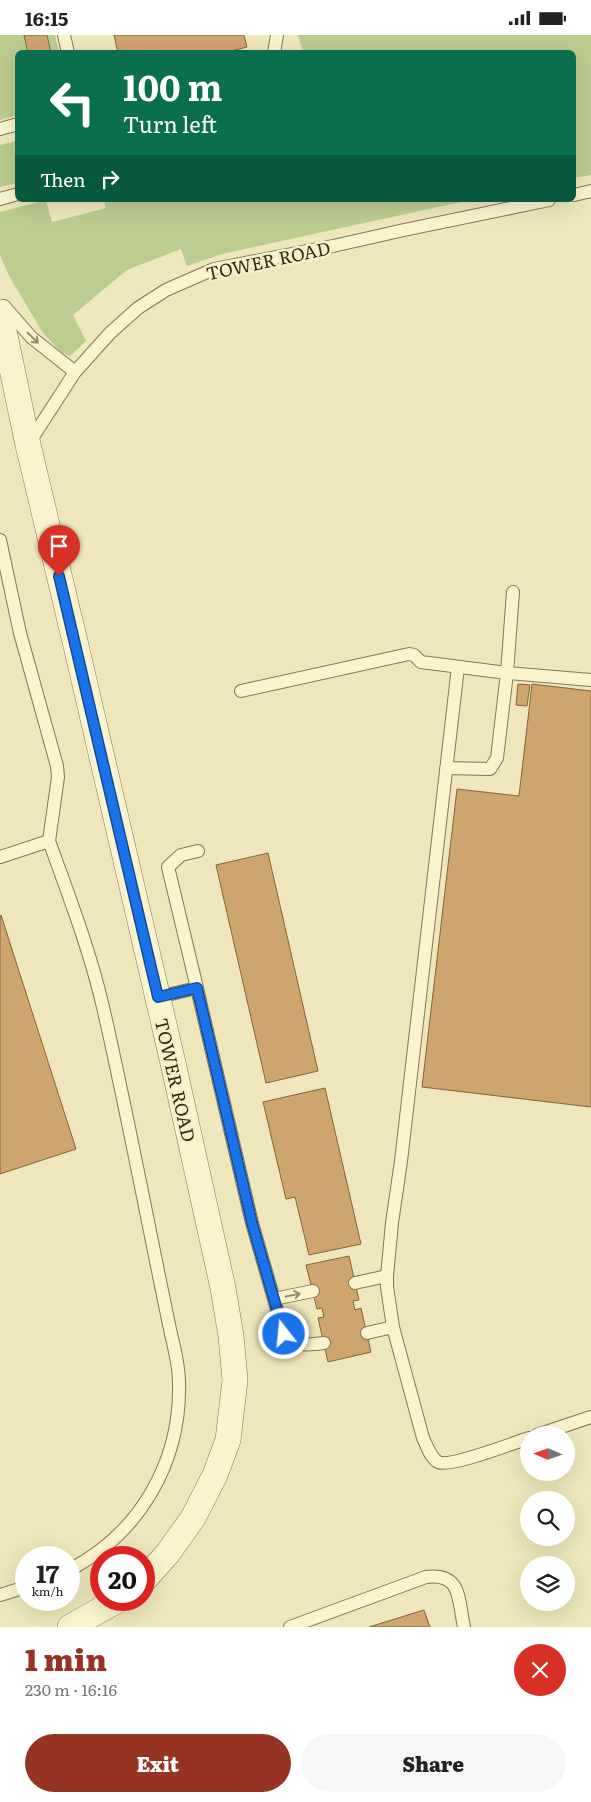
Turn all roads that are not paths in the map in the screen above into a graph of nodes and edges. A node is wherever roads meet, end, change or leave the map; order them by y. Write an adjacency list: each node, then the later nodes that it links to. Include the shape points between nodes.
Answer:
1 (64, 35): 3 (lane)
2 (277, 35): 4 (lane)
3 (67, 50)
4 (274, 50)
5 (15, 125): 6 (lane)
6 (0, 129)
7 (591, 191): 9 (lane)
8 (15, 195): 10 (lane)
9 (576, 195)
10 (0, 199)
11 (539, 202): 14 (lane, TOWER ROAD, via 214,269 166,290 138,308)
12 (0, 302): 14 (lane, one-way to 14, via 31,337)
13 (0, 312): 15 (street, TOWER ROAD)
14 (75, 372): 15 (lane, TOWER ROAD)
15 (28, 445): 27 (street, TOWER ROAD)
16 (0, 540): 23 (lane, via 20,633 57,766)
17 (513, 592): 19 (lane)
18 (458, 667): 19 (lane); 21 (lane, via 421,662 409,654); 22 (lane)
19 (507, 673): 20 (lane); 22 (lane, via 494,763 490,769 482,770)
20 (591, 680)
21 (242, 691)
22 (446, 768): 28 (lane)
23 (50, 841): 25 (lane); 38 (lane, via 103,1007 172,1334 179,1382 174,1440 148,1499 108,1546)
24 (198, 851): 26 (lane, via 181,855 168,867)
25 (0, 857)
26 (197, 988): 27 (lane); 31 (lane, via 252,1223)
27 (158, 997): 39 (street, TOWER ROAD, via 223,1289 235,1380 228,1440 215,1475 193,1518)
28 (386, 1275): 29 (lane); 32 (lane)
29 (355, 1283)
30 (312, 1291): 31 (lane, one-way to 30)
31 (274, 1299): 34 (lane, via 288,1339 302,1345)
32 (393, 1327): 33 (lane); 37 (lane, via 423,1439 435,1460 440,1463 456,1461)
33 (367, 1333)
34 (324, 1343)
35 (591, 1417): 36 (lane)
36 (564, 1426)
37 (520, 1440)
38 (80, 1565)
39 (155, 1568)
40 (15, 1590): 41 (lane)
41 (0, 1595)
42 (98, 1611): 43 (street)
43 (70, 1627)
44 (290, 1627): 45 (lane, via 426,1577 438,1576 450,1579 455,1587)
45 (464, 1627)

